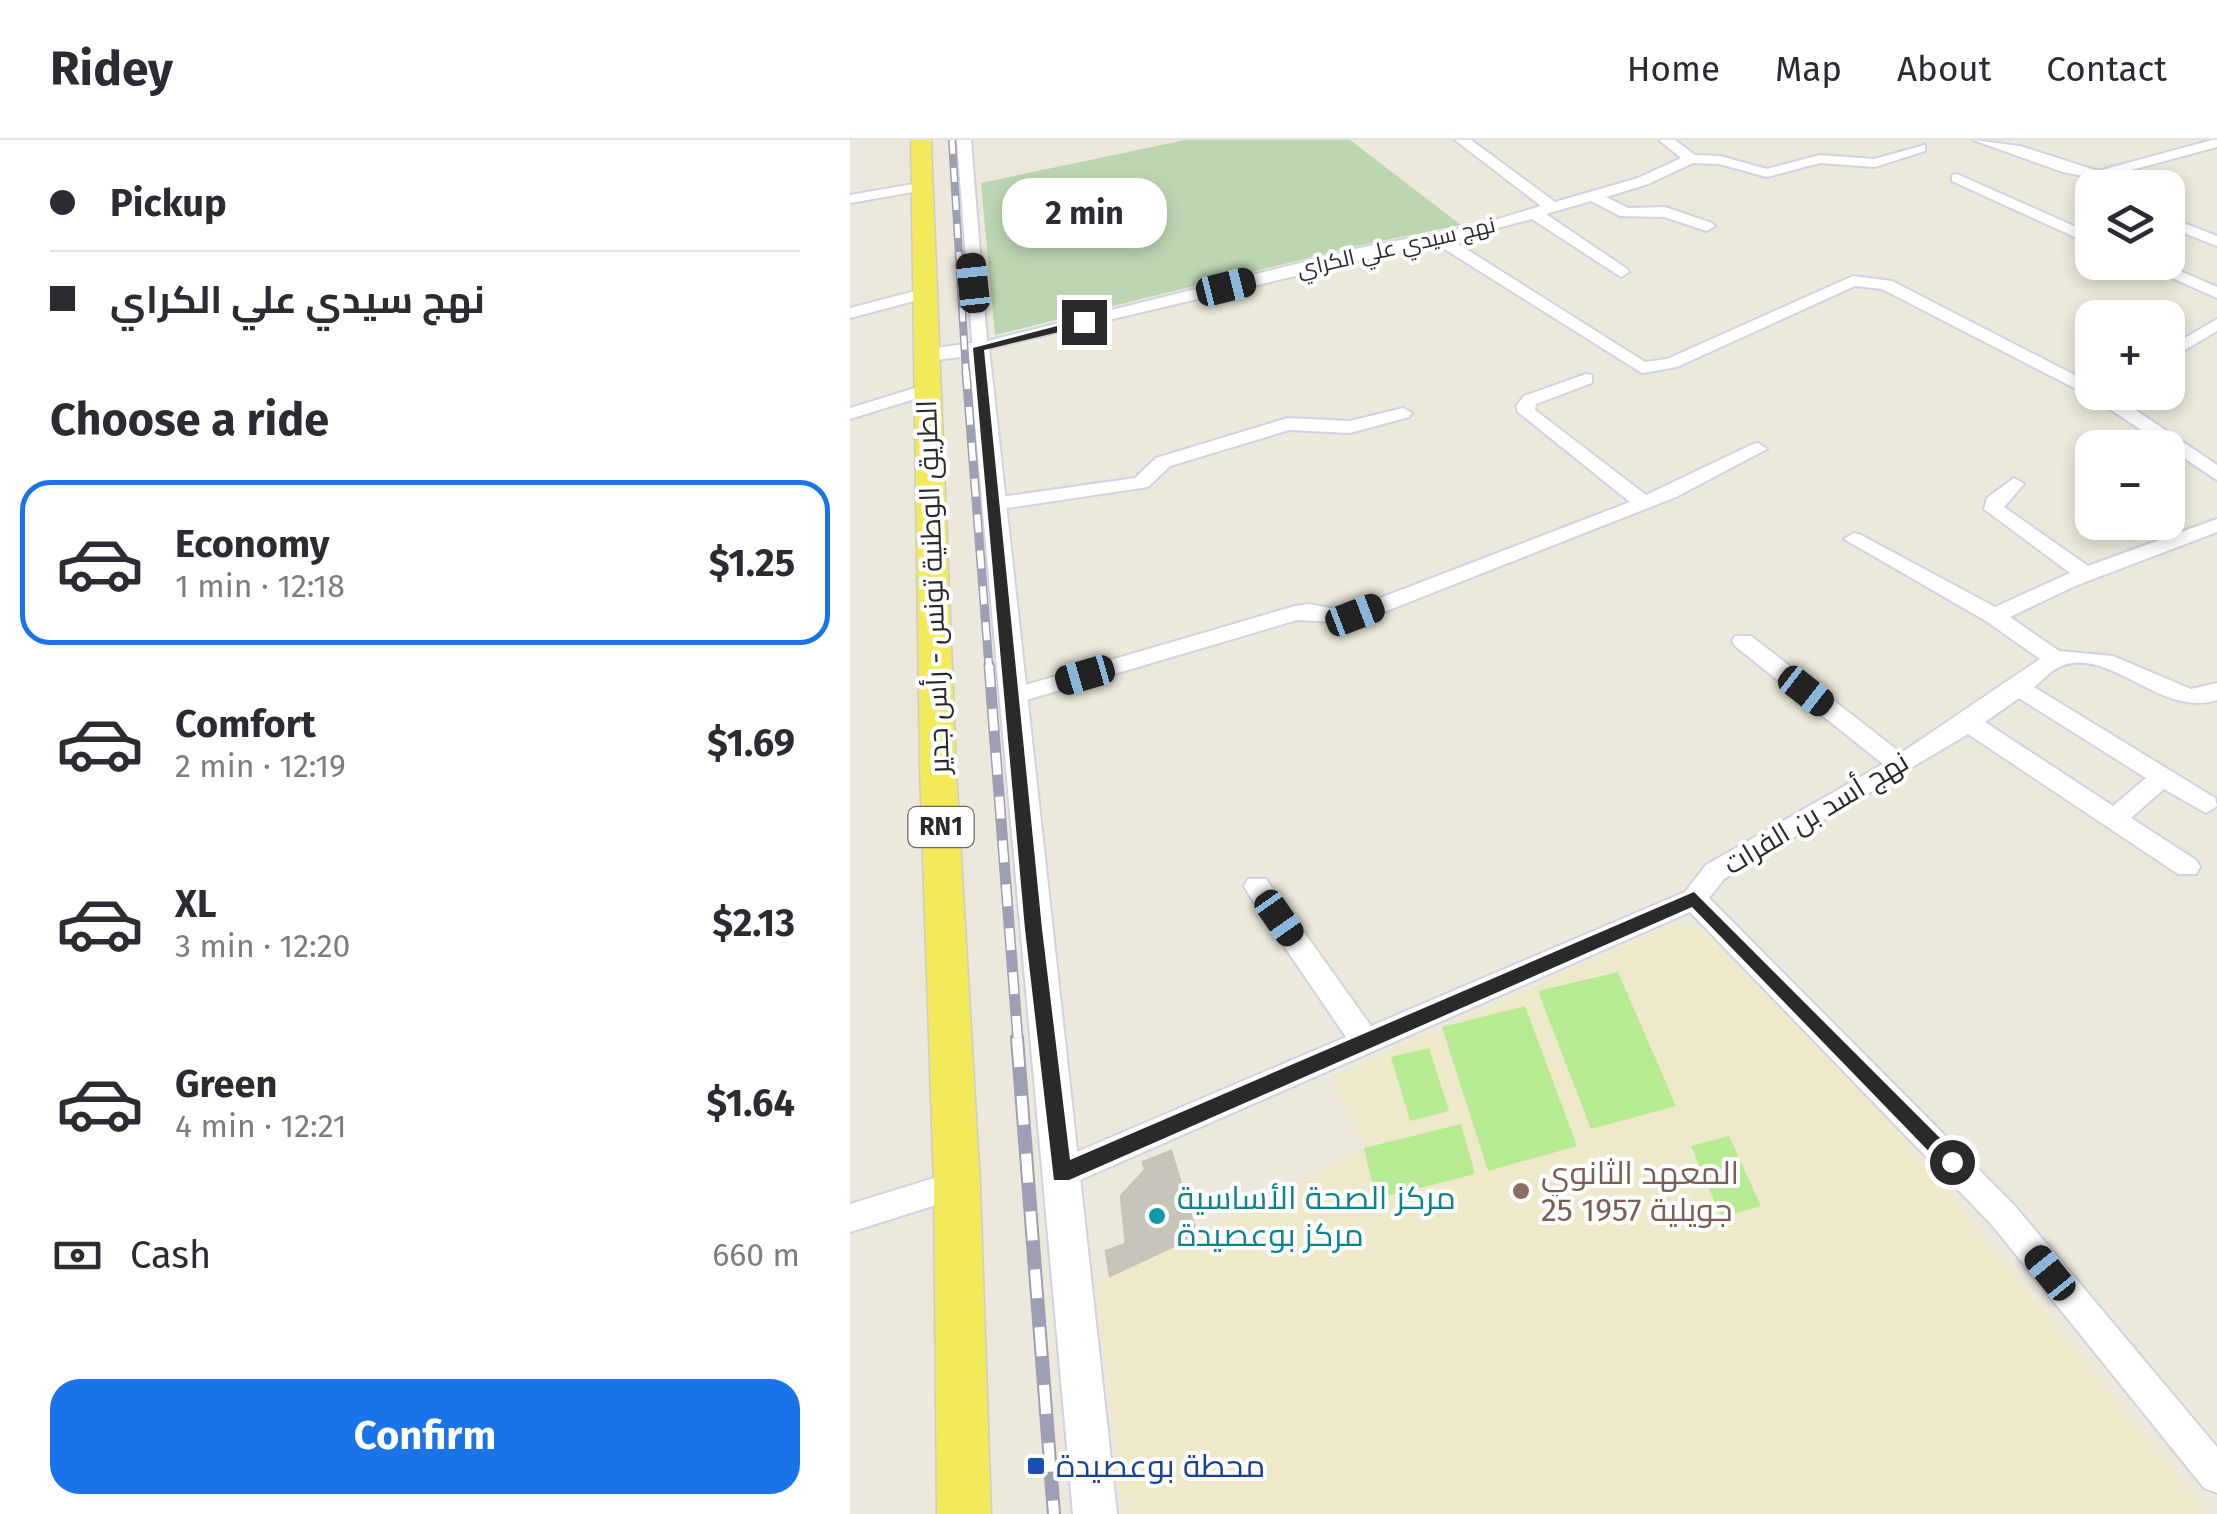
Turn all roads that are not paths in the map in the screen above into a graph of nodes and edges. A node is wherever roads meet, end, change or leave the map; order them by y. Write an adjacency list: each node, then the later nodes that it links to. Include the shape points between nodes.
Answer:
1 (921, 140): 12 (main road, الطريق الوطنية تونس - رأس جدير / RN1)
2 (964, 140): 31 (street)
3 (1462, 140): 15 (street)
4 (1666, 140): 10 (street)
5 (1980, 140): 8 (street, via 2084,175)
6 (2217, 142): 8 (street)
7 (1920, 148): 10 (street, via 1874,163 1820,159 1772,173)
8 (2197, 148): 9 (street)
9 (2217, 158)
10 (1691, 160): 13 (street, نهج سيدي علي الكراي)
11 (1957, 178): 19 (street)
12 (920, 187): 14 (street); 25 (main road, الطريق الوطنية تونس - رأس جدير / RN1)
13 (1593, 196): 15 (street, نهج سيدي علي الكراي); 17 (street, via 1626,213 1665,212)
14 (850, 199)
15 (1554, 208): 16 (street, نهج سيدي علي الكراي)
16 (1535, 214): 20 (street, نهج سيدي علي الكراي); 22 (street)
17 (1706, 226)
18 (2185, 229): 21 (street)
19 (2075, 232)
20 (1440, 239): 31 (street, نهج سيدي علي الكراي); 34 (street, via 1642,368 1672,363 1865,280 1886,284)
21 (2217, 241)
22 (1620, 272)
23 (2185, 279): 24 (street)
24 (2217, 293)
25 (924, 294): 26 (street); 32 (main road, الطريق الوطنية تونس - رأس جدير / RN1)
26 (850, 313)
27 (2217, 324): 28 (street)
28 (2198, 337): 29 (street); 30 (street)
29 (2185, 345)
30 (2217, 345)
31 (978, 348): 32 (street); 42 (street)
32 (928, 372): 37 (street); 62 (main road, الطريق الوطنية تونس - رأس جدير / RN1)
33 (1586, 379): 41 (street, via 1530,400 1527,412)
34 (2075, 381)
35 (2123, 410): 39 (street)
36 (1403, 413): 42 (street, via 1350,427 1288,424 1178,456 1155,467 1141,484)
37 (850, 414)
38 (1758, 449): 41 (street)
39 (2217, 474)
40 (2014, 484): 45 (street, via 1994,509)
41 (1644, 503): 51 (street, via 1348,618 1295,613)
42 (994, 504): 51 (street)
43 (2210, 534): 45 (street)
44 (1854, 538): 46 (street)
45 (2086, 574): 46 (street)
46 (1994, 616): 48 (street)
47 (1744, 641): 53 (street)
48 (2055, 659): 49 (street, نهج أسد بن الفرات); 50 (street, via 2105,661 2188,697)
49 (2018, 686): 52 (street, نهج أسد بن الفرات); 54 (street)
50 (2217, 691)
51 (1014, 696): 61 (street)
52 (1967, 722): 53 (street, نهج أسد بن الفرات); 56 (street)
53 (1900, 765): 59 (street, نهج أسد بن الفرات, via 1714,872)
54 (2163, 777): 55 (street); 56 (street)
55 (2206, 804)
56 (2114, 819): 57 (street)
57 (2187, 867)
58 (1257, 886): 60 (street)
59 (1694, 899): 60 (street, نهج أسد بن الفرات); 64 (street, via 2003,1215)
60 (1367, 1044): 61 (street, نهج أسد بن الفرات)
61 (1062, 1173): 66 (street)
62 (957, 1185): 63 (street); 65 (main road, الطريق الوطنية تونس - رأس جدير / RN1)
63 (850, 1218)
64 (2217, 1475)
65 (964, 1514)
66 (1095, 1514)

